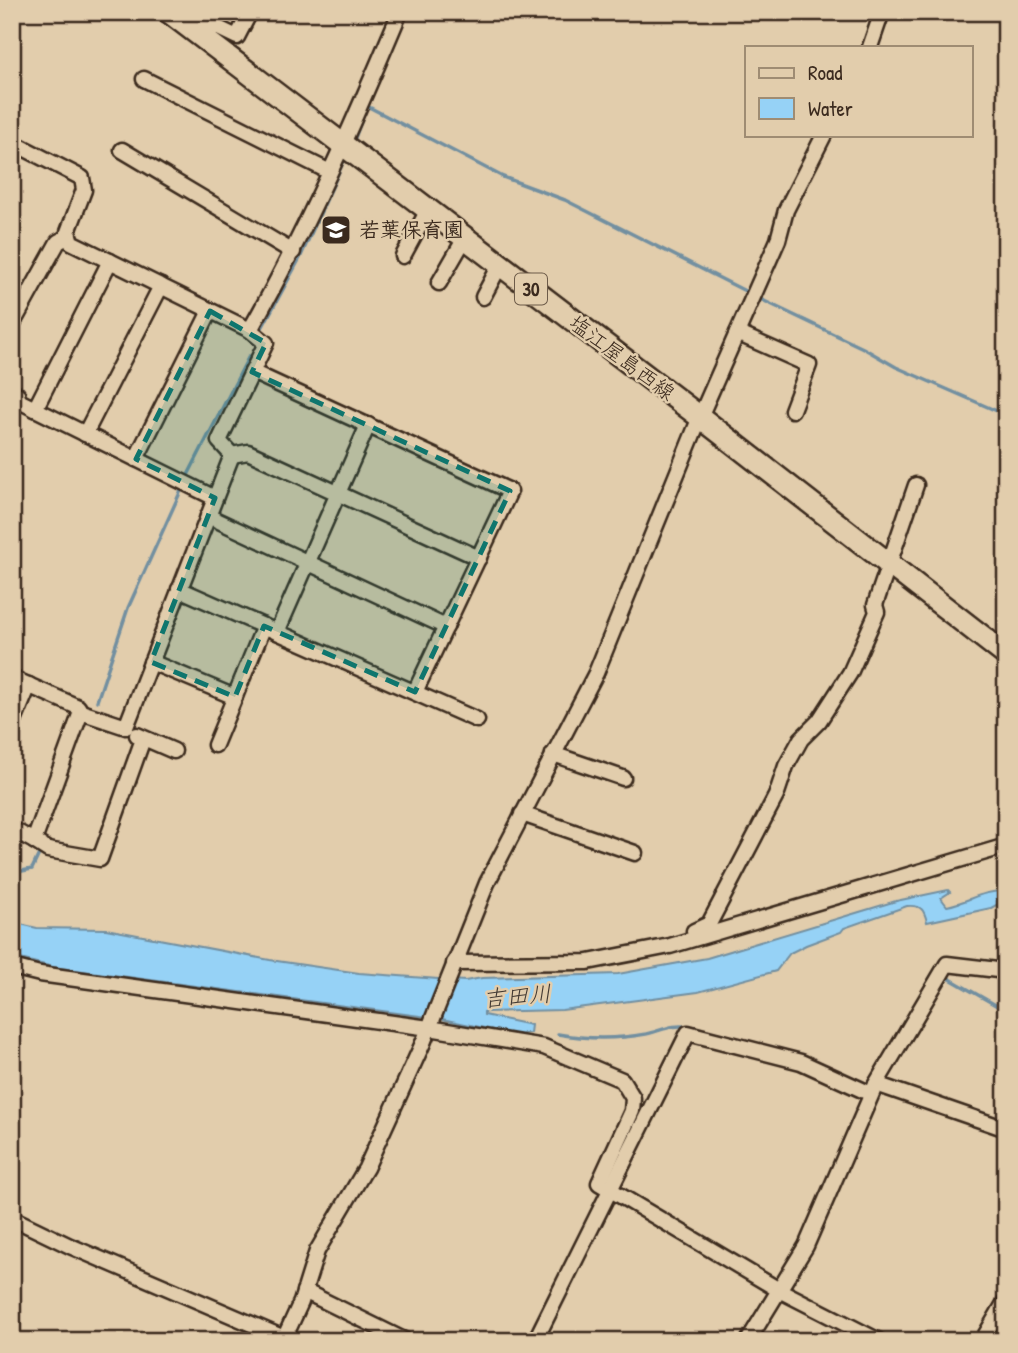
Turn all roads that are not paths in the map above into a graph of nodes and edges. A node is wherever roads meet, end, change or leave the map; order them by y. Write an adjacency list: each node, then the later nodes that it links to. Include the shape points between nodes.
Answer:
1 (250, 12): 4 (street, via 237,37)
2 (400, 12): 9 (street)
3 (882, 12): 5 (street)
4 (178, 14): 9 (main road, 塩江屋島西線 / 30)
5 (870, 46)
6 (144, 79): 11 (street)
7 (823, 136): 25 (street, via 786,210 779,240)
8 (12, 142): 13 (street, via 82,178 85,190)
9 (346, 148): 11 (street); 12 (main road, 塩江屋島西線 / 30)
10 (122, 150): 15 (street)
11 (328, 171): 15 (street)
12 (428, 210): 14 (main road, 塩江屋島西線 / 30); 16 (street)
13 (69, 236): 17 (street, via 71,242); 23 (street, via 58,242)
14 (465, 238): 18 (main road, 塩江屋島西線 / 30); 19 (street)
15 (293, 252): 24 (street)
16 (403, 256)
17 (110, 261): 20 (street); 28 (street)
18 (500, 265): 21 (street); 30 (main road, 塩江屋島西線 / 30)
19 (439, 284)
20 (160, 286): 22 (street); 32 (street)
21 (483, 297)
22 (210, 311): 24 (street); 34 (street)
23 (12, 325)
24 (250, 330): 26 (street, via 266,343)
25 (737, 333): 29 (street, via 809,365); 30 (street)
26 (252, 372): 31 (street); 33 (street, via 219,441)
27 (12, 392): 28 (street)
28 (35, 409): 32 (street)
29 (792, 410)
30 (700, 417): 41 (main road, 塩江屋島西線 / 30); 58 (street, via 596,673)
31 (368, 425): 36 (street); 39 (street, via 510,491)
32 (85, 434): 34 (street)
33 (232, 455): 36 (street, via 248,452); 37 (street)
34 (136, 459): 37 (street)
35 (916, 485): 41 (street)
36 (338, 493): 39 (street); 40 (street)
37 (215, 498): 38 (street)
38 (208, 516): 40 (street); 42 (street)
39 (479, 558): 43 (street)
40 (309, 563): 43 (street); 44 (street)
41 (890, 566): 45 (main road, 塩江屋島西線 / 30); 65 (street, via 875,605 877,612 850,673 820,721 801,739 714,916 709,924 674,939)
42 (180, 589): 44 (street); 46 (street)
43 (446, 627): 49 (street)
44 (271, 629): 49 (street); 50 (street)
45 (1006, 655)
46 (151, 662): 50 (street); 54 (street)
47 (12, 678): 48 (street)
48 (29, 685): 51 (street); 53 (street)
49 (415, 692): 52 (street)
50 (235, 697): 56 (street)
51 (81, 712): 54 (street); 62 (street)
52 (477, 720)
53 (12, 726)
54 (126, 727): 55 (street)
55 (143, 739): 57 (street); 62 (street, via 100,859 48,850)
56 (215, 745)
57 (174, 751)
58 (553, 754): 59 (street); 60 (street)
59 (623, 778)
60 (522, 814): 64 (street); 67 (street, via 486,883)
61 (12, 829): 62 (street)
62 (34, 841)
63 (1006, 846): 65 (street)
64 (635, 853)
65 (670, 946): 67 (street, via 588,962)
66 (12, 967): 69 (street)
67 (452, 967): 69 (street)
68 (1006, 971): 70 (street, via 947,964)
69 (430, 1025): 72 (street, via 544,1047 622,1080 633,1098 632,1111 599,1183); 75 (street, via 366,1168 317,1251)
70 (874, 1089): 71 (street); 72 (street, via 801,1062 688,1032); 74 (street, via 816,1226)
71 (1006, 1129)
72 (610, 1188): 74 (street); 79 (street)
73 (12, 1218): 77 (street)
74 (779, 1290): 80 (street); 81 (street)
75 (304, 1291): 77 (street); 78 (street)
76 (1006, 1300): 82 (street)
77 (284, 1339)
78 (406, 1341)
79 (536, 1341)
80 (748, 1341)
81 (879, 1341)
82 (982, 1341)

